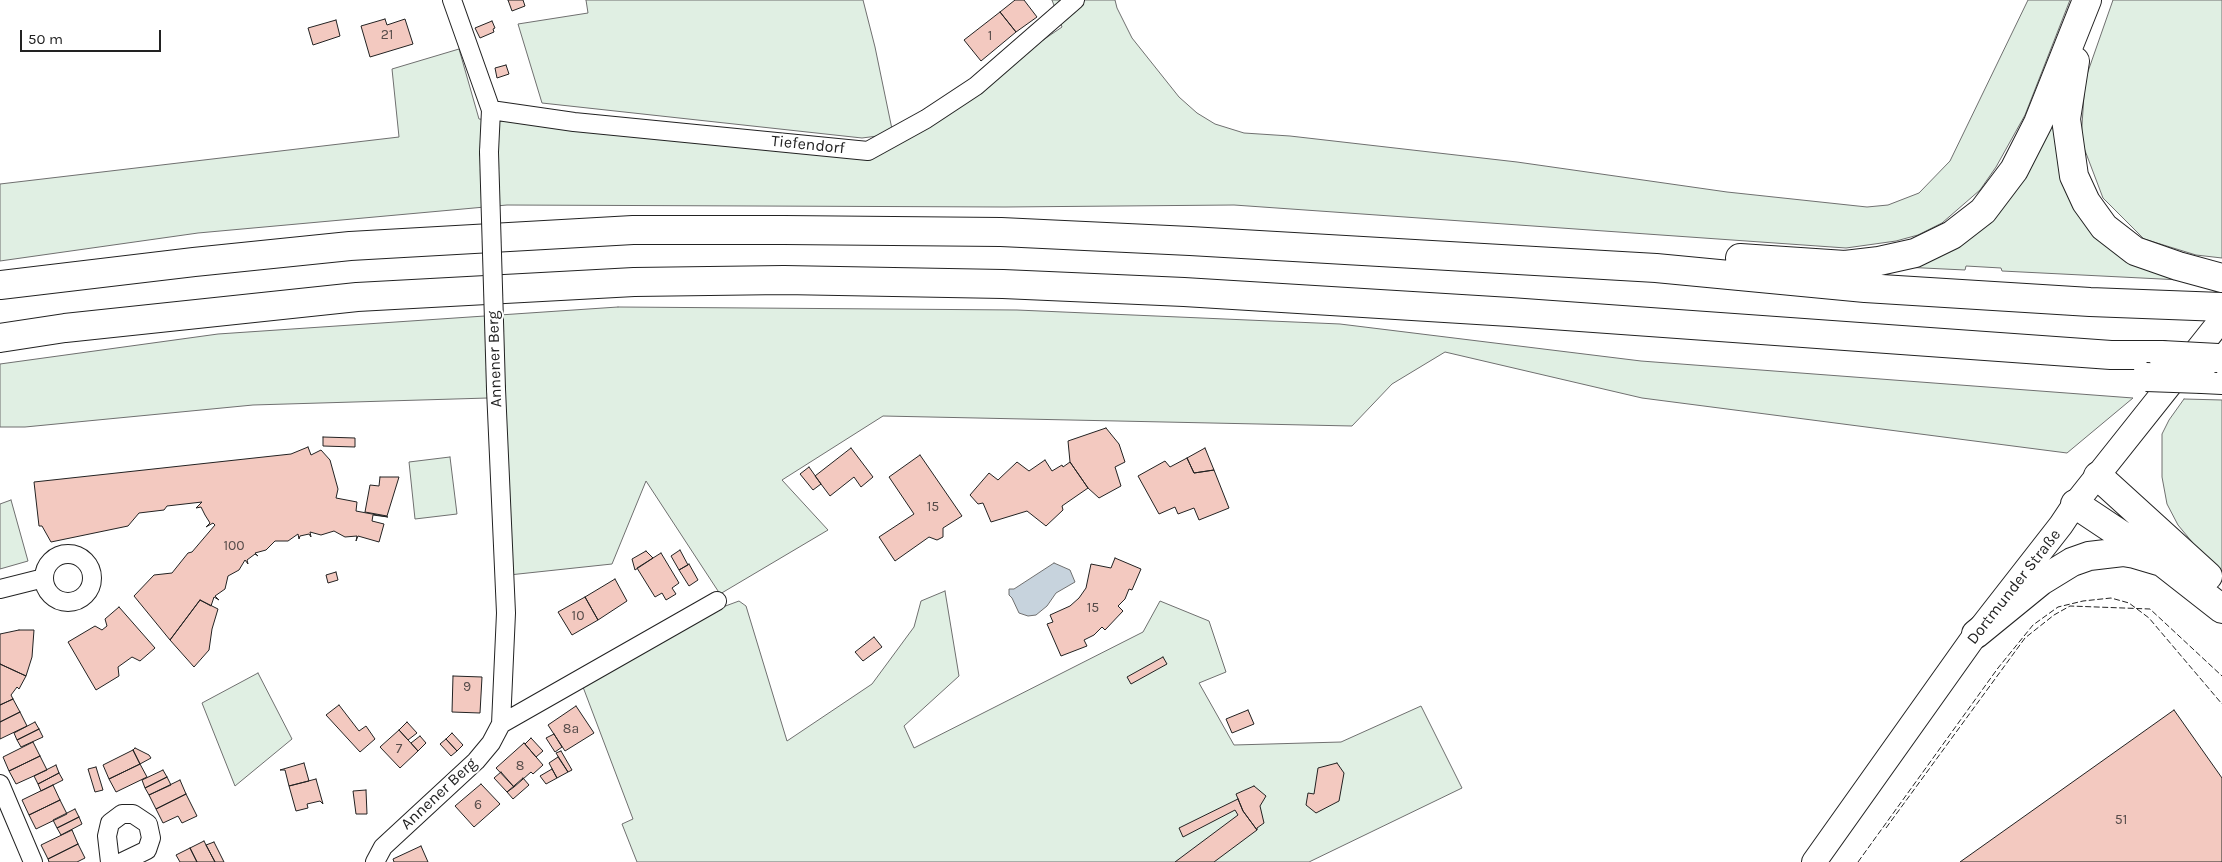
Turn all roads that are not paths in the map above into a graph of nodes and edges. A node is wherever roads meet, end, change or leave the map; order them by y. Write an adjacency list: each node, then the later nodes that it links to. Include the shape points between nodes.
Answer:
1 (452, 0): 5 (street, Annener Berg)
2 (1075, 0): 5 (street, Tiefendorf, via 976,86 926,120 868,151 583,123)
3 (2087, 0): 6 (highway, via 2038,123 2014,170 1983,211 1952,235 1915,253 1845,265 1743,258)
4 (2099, 0): 7 (highway, via 2073,66 2066,119 2074,176 2104,227 2136,251)
5 (491, 110): 21 (street, Annener Berg, bridge, via 489,152 496,389 506,613)
6 (1656, 268): 8 (highway, via 1001,232 642,230 350,246); 9 (highway, via 1865,288)
7 (2222, 278)
8 (0, 285)
9 (2215, 310): 12 (main road, Dortmunder Straße)
10 (0, 338): 11 (highway, bridge, via 65,328 357,297 634,282 784,280 1193,292 1519,312 2111,355 2154,366)
11 (2216, 369)
12 (2098, 476): 13 (main road, Dortmunder Straße); 16 (highway)
13 (2075, 504): 14 (highway); 20 (main road, Dortmunder Straße)
14 (2162, 562): 19 (highway); 20 (highway, via 2123,552 2088,556 2072,562 2041,581)
15 (44, 578): 17 (street)
16 (2222, 588)
17 (0, 589)
18 (718, 600): 21 (street)
19 (2222, 609)
20 (1976, 634): 27 (main road, Dortmunder Straße)
21 (501, 724): 26 (street, Annener Berg, via 476,761 383,847)
22 (0, 784): 23 (street)
23 (33, 862)
24 (110, 862): 25 (street, via 106,836 110,823 122,814 134,814 148,824 151,838 147,850)
25 (122, 862)
26 (375, 862)
27 (1814, 862)

